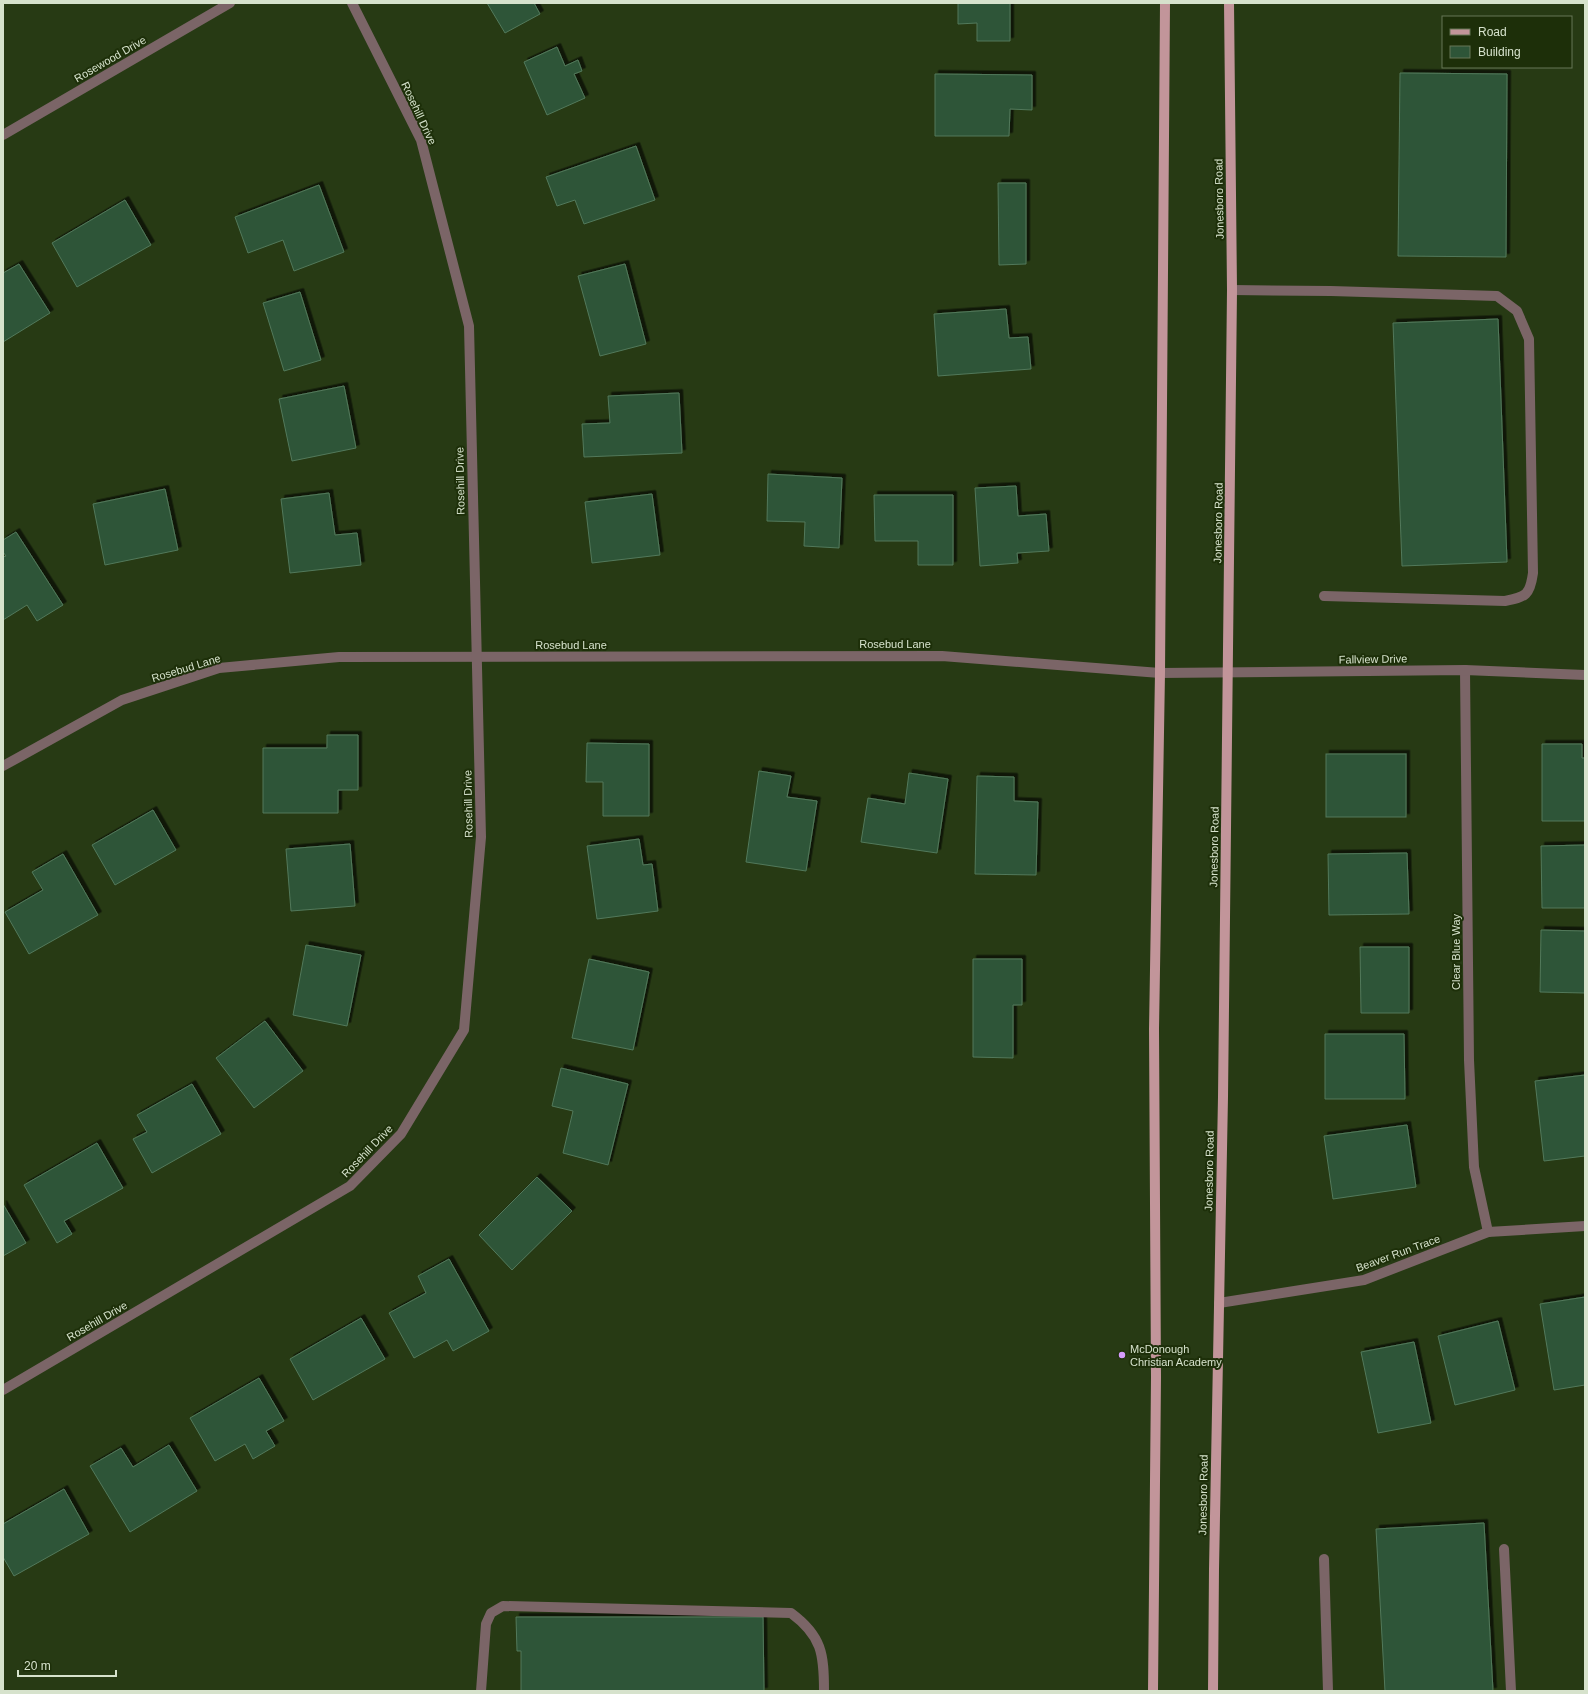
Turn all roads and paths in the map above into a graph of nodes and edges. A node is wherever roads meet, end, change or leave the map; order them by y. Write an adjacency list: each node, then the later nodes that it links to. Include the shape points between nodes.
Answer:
1 (230, 3): 5 (street, Rosewood Drive)
2 (352, 3): 8 (street, Rosehill Drive, via 421,140 468,326)
3 (1164, 3): 11 (main road)
4 (1229, 3): 6 (main road, Jonesboro Road)
5 (3, 135)
6 (1232, 290): 7 (street, via 1497,296 1517,311 1529,339 1533,573 1531,587 1522,598 1505,601); 10 (main road, Jonesboro Road)
7 (1324, 596)
8 (477, 658): 11 (street, Rosebud Lane, via 942,656); 13 (street, Rosebud Lane, via 339,658 219,668 122,700); 17 (street, Rosehill Drive, via 481,837 464,1030 401,1134 350,1186)
9 (1465, 670): 10 (street, Fallview Drive); 12 (street, Fallview Drive); 15 (street, Clear Blue Way, via 1468,1060 1474,1167)
10 (1228, 672): 11 (street, Fallview Drive); 16 (main road, Jonesboro Road)
11 (1160, 673): 22 (main road, via 1154,1029 1156,1377)
12 (1585, 675)
13 (3, 766)
14 (1585, 1226): 15 (street, Beaver Run Trace)
15 (1488, 1232): 16 (street, Beaver Run Trace, via 1364,1280)
16 (1219, 1303): 23 (main road, Jonesboro Road)
17 (3, 1390)
18 (1504, 1549): 25 (street)
19 (1324, 1559): 24 (street)
20 (481, 1691): 21 (street, via 486,1624 491,1613 503,1606 792,1613 804,1622 819,1641)
21 (824, 1691)
22 (1153, 1691)
23 (1213, 1691)
24 (1328, 1691)
25 (1511, 1691)

